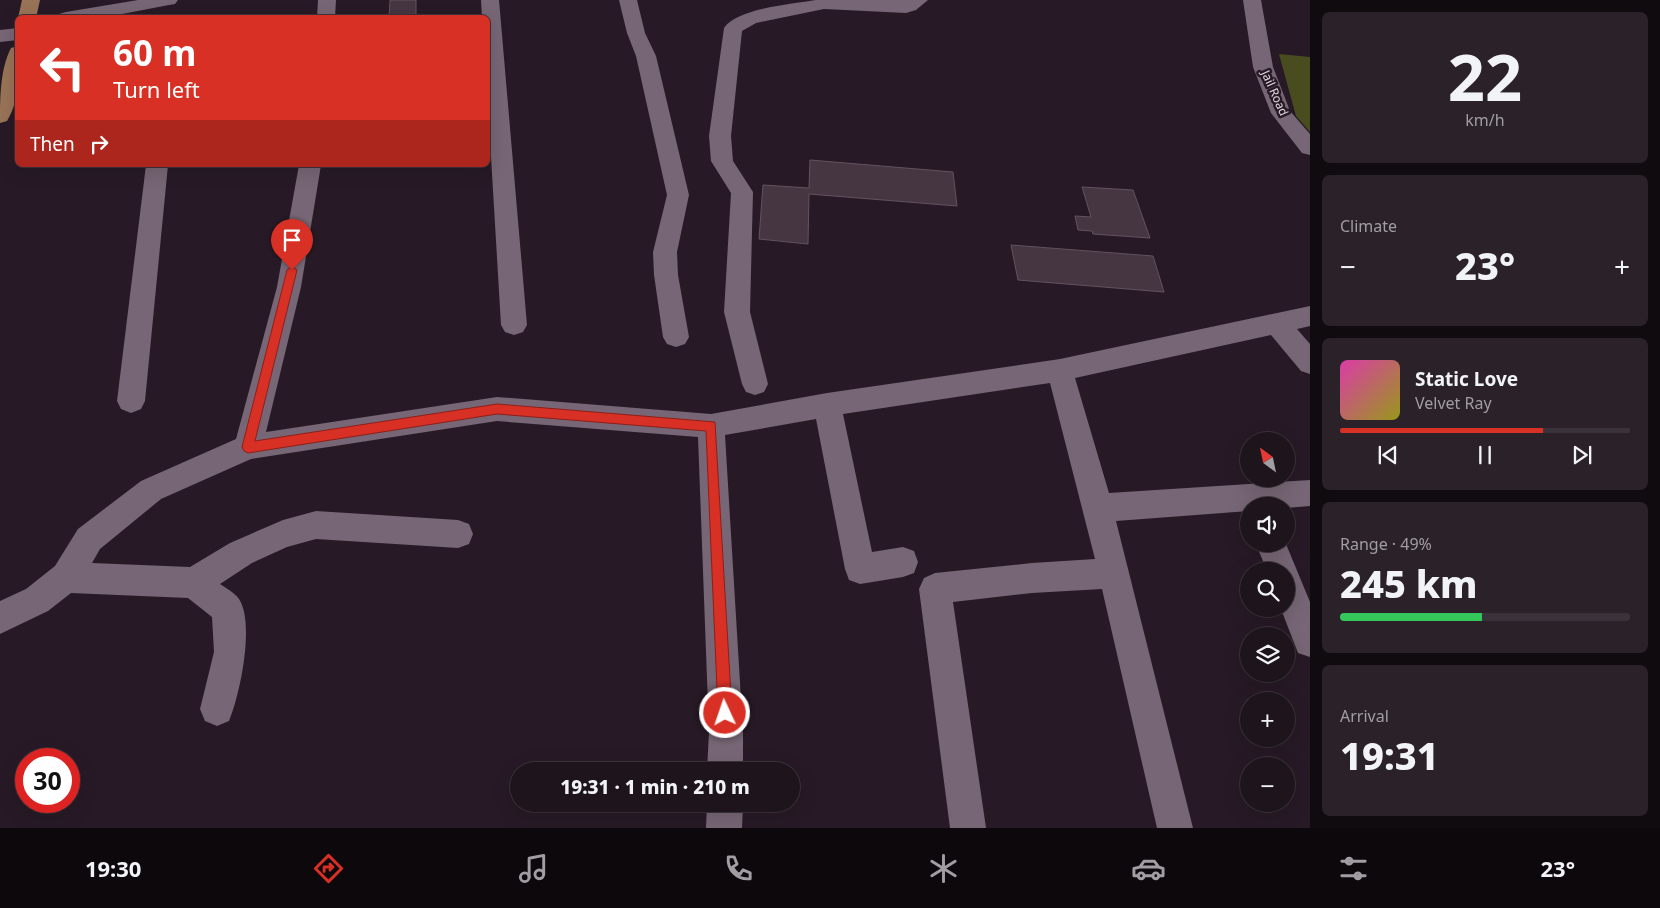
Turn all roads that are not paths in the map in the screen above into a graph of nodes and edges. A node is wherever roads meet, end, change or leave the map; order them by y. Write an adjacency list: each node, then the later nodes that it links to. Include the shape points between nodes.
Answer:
1 (31, 0): 8 (main road)
2 (170, 0): 9 (street); 10 (street)
3 (328, 0): 11 (street)
4 (490, 0): 21 (street)
5 (628, 0): 22 (street, via 646,56 678,195 665,252)
6 (919, 0): 25 (street, via 906,7 824,4 750,18 733,28 720,136 722,161 742,192 737,312)
7 (1252, 0): 16 (street, Jail Road, via 1263,67 1281,113)
8 (28, 15)
9 (83, 15)
10 (168, 15)
11 (326, 15)
12 (15, 34): 13 (street)
13 (0, 36)
14 (15, 63): 15 (main road)
15 (0, 116)
16 (1310, 148)
17 (157, 167): 26 (street)
18 (310, 167): 29 (street, via 289,287)
19 (1310, 316): 20 (street)
20 (1277, 323): 23 (street); 24 (street)
21 (514, 325)
22 (676, 337)
23 (1310, 363)
24 (1060, 370): 27 (street); 33 (street)
25 (755, 384)
26 (131, 401)
27 (827, 405): 28 (street); 35 (street, via 860,569)
28 (711, 426): 29 (street, via 497,409); 43 (street, via 726,722)
29 (248, 447): 37 (street, via 151,490 89,539)
30 (1310, 493): 31 (street)
31 (1285, 497)
32 (1240, 503): 33 (street)
33 (1098, 508): 36 (street)
34 (458, 534): 38 (street, via 316,525 283,534 241,552)
35 (903, 562)
36 (1114, 573): 46 (street, via 935,589); 47 (street)
37 (66, 577): 38 (street); 40 (street, via 37,600)
38 (194, 583): 42 (street, via 227,609 230,652)
39 (1295, 604): 41 (street)
40 (0, 618)
41 (1310, 641)
42 (217, 710)
43 (725, 762)
44 (725, 812): 45 (street)
45 (724, 828)
46 (968, 828)
47 (1174, 828)

